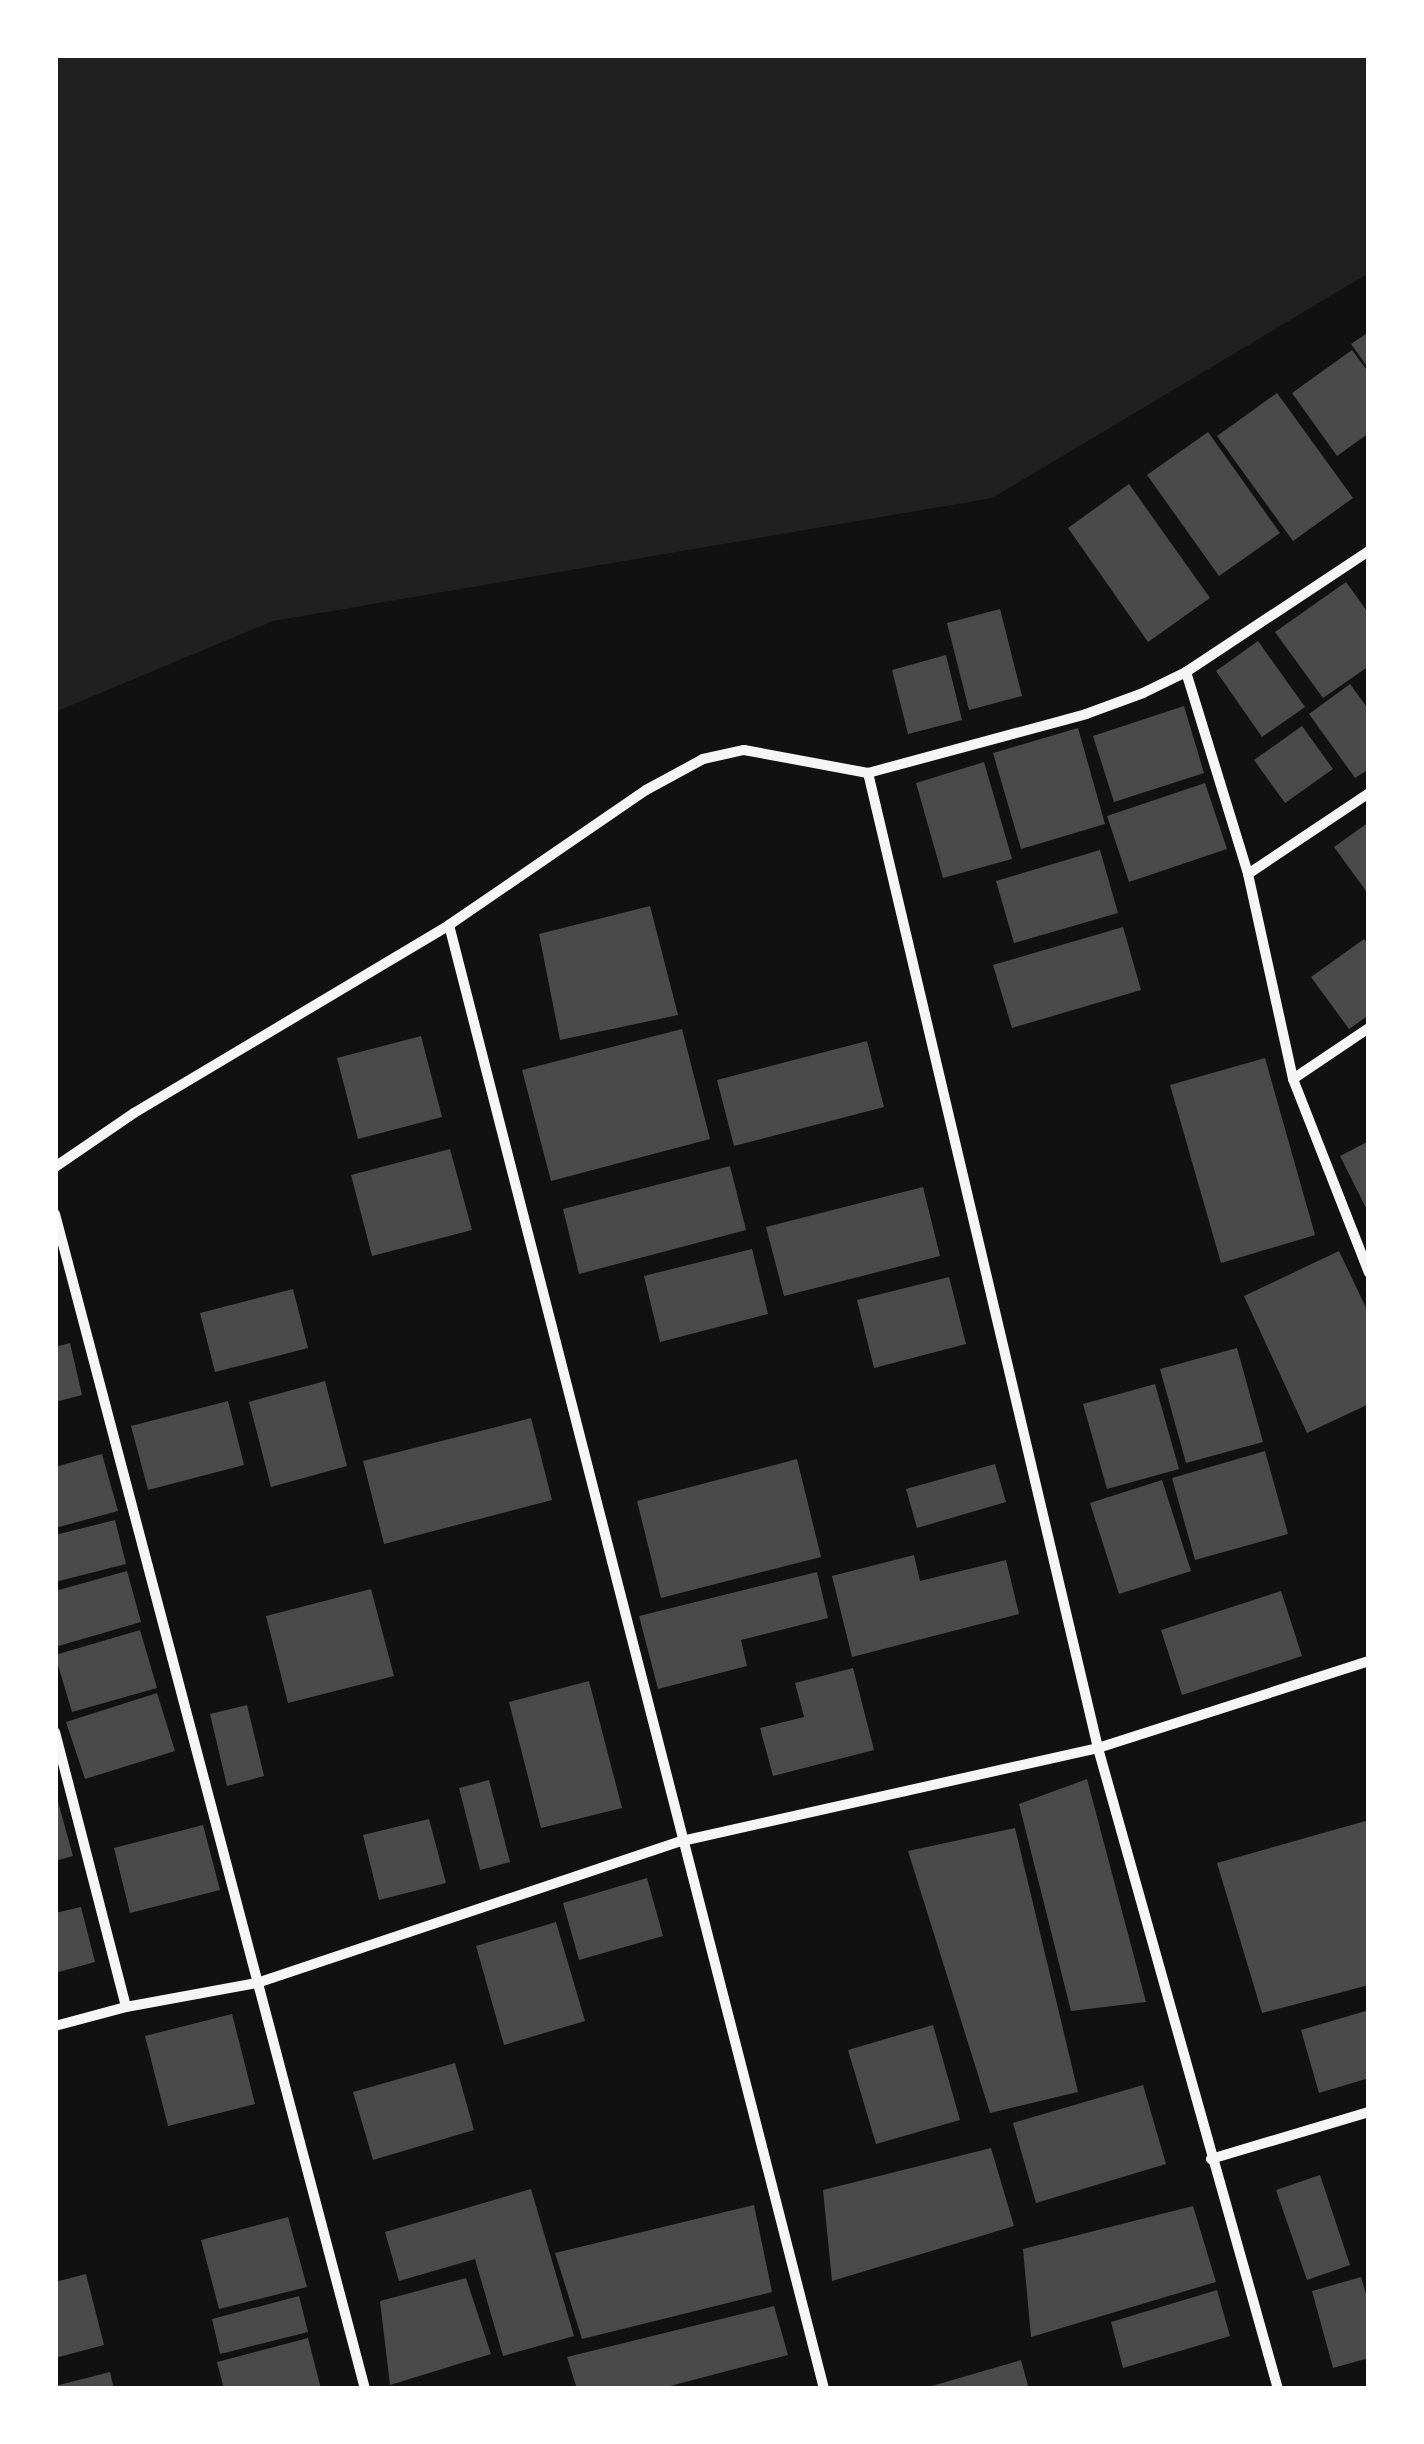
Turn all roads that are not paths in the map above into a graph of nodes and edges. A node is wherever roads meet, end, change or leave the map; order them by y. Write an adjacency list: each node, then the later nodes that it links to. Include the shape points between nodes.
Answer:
1 (1369, 551): 2 (street)
2 (1186, 672): 3 (street, via 1086,714); 5 (street)
3 (868, 773): 6 (street, via 744,750 702,759); 14 (street)
4 (1369, 793): 5 (street)
5 (1248, 874): 8 (street)
6 (449, 925): 9 (street); 15 (street)
7 (1369, 1028): 8 (street)
8 (1293, 1078): 11 (street)
9 (55, 1167)
10 (55, 1214): 16 (street)
11 (1369, 1273)
12 (1369, 1662): 14 (street)
13 (55, 1732): 17 (street)
14 (1098, 1748): 15 (street); 20 (street)
15 (682, 1841): 16 (street); 22 (street)
16 (258, 1983): 17 (street); 21 (street)
17 (126, 2007): 18 (street)
18 (55, 2026)
19 (1369, 2112): 20 (street)
20 (1211, 2160): 23 (street)
21 (365, 2389)
22 (824, 2389)
23 (1278, 2389)

